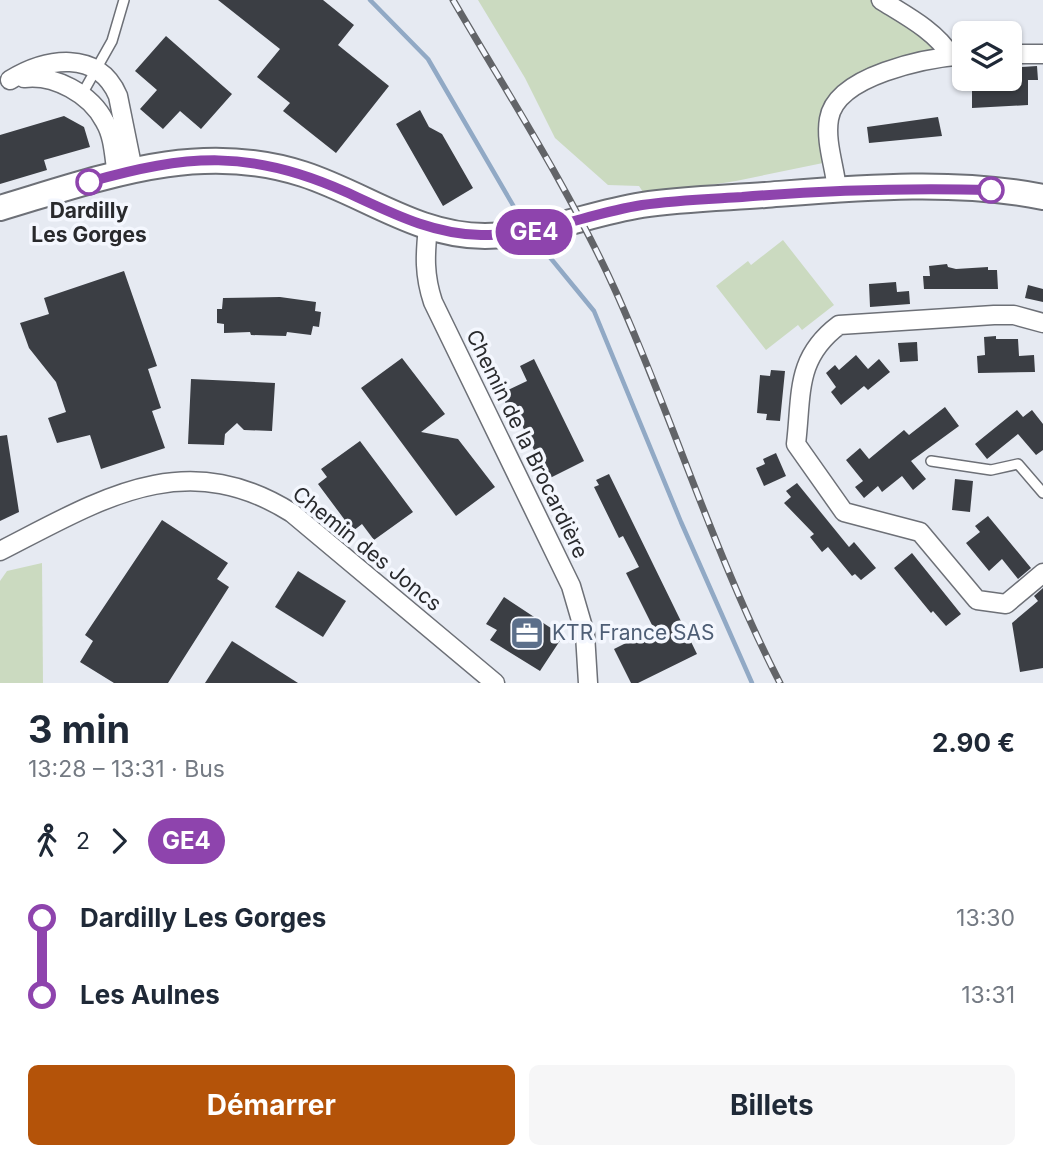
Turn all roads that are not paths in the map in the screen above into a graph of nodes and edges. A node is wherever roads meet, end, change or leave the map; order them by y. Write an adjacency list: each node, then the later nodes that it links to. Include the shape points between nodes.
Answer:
1 (124, 0): 7 (lane)
2 (881, 0): 3 (street)
3 (952, 51)
4 (1022, 54): 5 (street)
5 (1043, 54)
6 (952, 56): 11 (street, via 884,73 841,95 829,119)
7 (98, 70): 8 (street, via 64,61 29,69); 9 (lane); 10 (street, via 118,96)
8 (5, 81): 9 (street, via 48,77)
9 (81, 96): 10 (street, via 105,120)
10 (125, 173): 13 (street); 14 (street, via 206,159 262,163 305,174)
11 (836, 190): 12 (street, via 960,188); 14 (street, via 643,205 518,234 460,234)
12 (1043, 197)
13 (0, 208)
14 (428, 227): 21 (street, Chemin de la Brocardière, via 424,268 433,302 571,586 585,634)
15 (1043, 323): 19 (street, via 994,315 839,325 821,339 806,363 796,444 845,512 920,532 976,600 1006,604)
16 (931, 461): 17 (lane, via 991,470 1018,464)
17 (1043, 493)
18 (0, 551): 20 (street, Chemin des Joncs, via 133,489 180,480 229,485 292,513)
19 (1043, 573)
20 (495, 683)
21 (588, 683)

